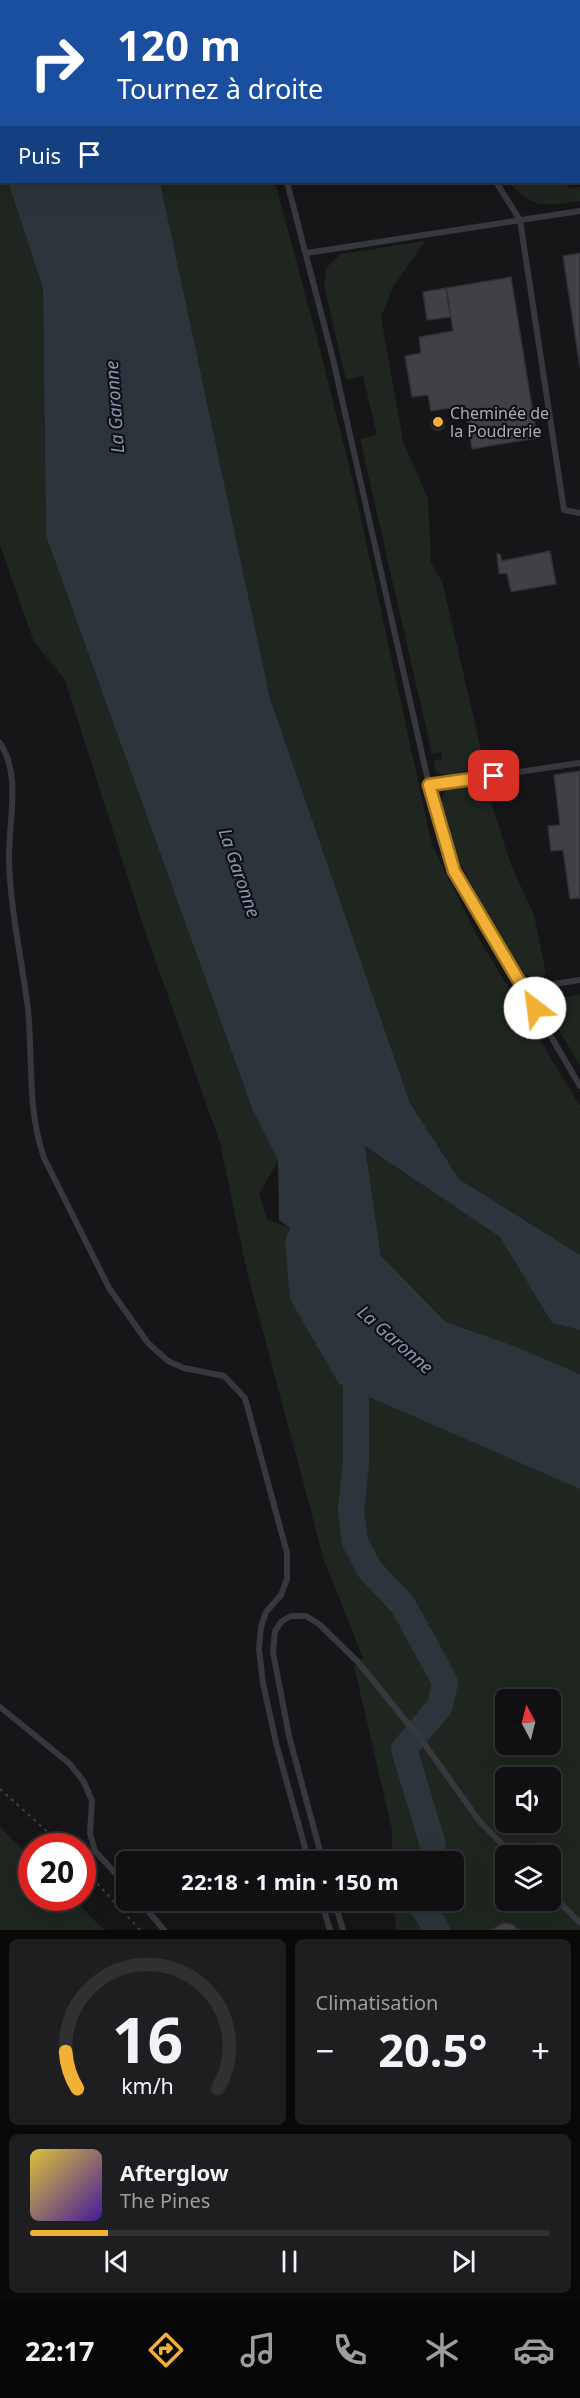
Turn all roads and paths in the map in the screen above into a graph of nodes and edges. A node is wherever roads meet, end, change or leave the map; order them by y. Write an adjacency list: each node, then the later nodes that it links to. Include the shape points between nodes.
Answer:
1 (287, 183): 5 (lane)
2 (497, 183): 4 (lane)
3 (580, 211): 4 (lane)
4 (520, 220): 5 (lane); 6 (lane, via 564,510)
5 (307, 253): 9 (lane)
6 (580, 513)
7 (0, 743): 17 (lane, via 10,766 9,860 29,1021 36,1136 109,1288 148,1343 168,1361 224,1376 245,1398 286,1553 287,1579 261,1627 263,1683)
8 (580, 763): 9 (lane)
9 (429, 785): 11 (lane, via 454,871)
10 (580, 980): 11 (lane)
11 (523, 989): 12 (lane)
12 (580, 1086)
13 (0, 1707): 19 (lane, via 70,1764 84,1782 92,1801 90,1833 95,1851)
14 (0, 1789): 15 (path)
15 (49, 1833)
16 (503, 1845): 18 (lane, via 480,1822 423,1742 358,1662 319,1624 306,1616 291,1616 275,1631 273,1652 289,1736)
17 (306, 1851)
18 (319, 1851)
19 (116, 1874)
20 (96, 1882): 26 (path)
21 (561, 1904): 25 (lane)
22 (148, 1911): 27 (lane)
23 (324, 1911): 28 (lane)
24 (337, 1911): 29 (lane)
25 (580, 1923)
26 (140, 1930)
27 (164, 1930)
28 (330, 1930)
29 (343, 1930)

